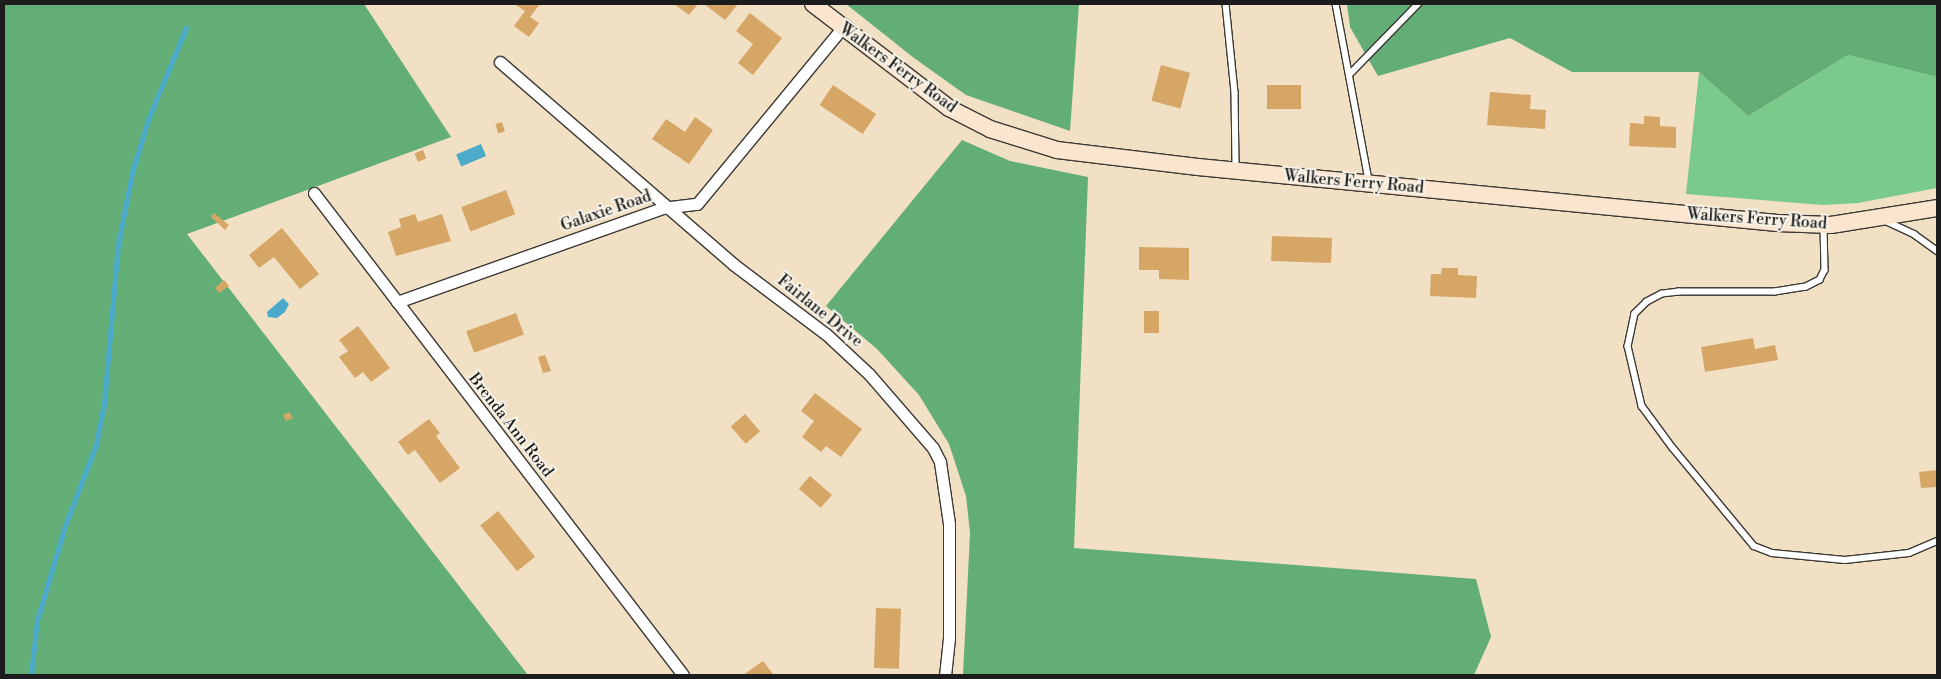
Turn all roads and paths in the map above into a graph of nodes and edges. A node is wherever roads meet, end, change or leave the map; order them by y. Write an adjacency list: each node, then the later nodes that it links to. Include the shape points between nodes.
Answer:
1 (813, 4): 5 (street, Walkers Ferry Road)
2 (1226, 4): 8 (lane, via 1235,93)
3 (1336, 4): 7 (lane)
4 (1418, 4): 7 (lane)
5 (843, 28): 8 (street, Walkers Ferry Road, via 936,100 990,130 1022,141 1108,158); 11 (street, Galaxie Road, via 703,198 691,206)
6 (500, 62): 11 (street, Fairlane Drive)
7 (1351, 73): 9 (lane)
8 (1236, 171): 9 (street, Walkers Ferry Road)
9 (1370, 183): 14 (street, Walkers Ferry Road, via 1777,223)
10 (314, 193): 16 (street, Brenda Ann Road)
11 (671, 208): 16 (street, Galaxie Road, via 600,229); 19 (street, Fairlane Drive, via 733,264 833,340 869,374 933,448 940,462 949,524 949,638)
12 (1937, 208): 13 (street, Walkers Ferry Road)
13 (1882, 219): 14 (street, Walkers Ferry Road); 15 (lane, via 1914,234)
14 (1824, 224): 17 (lane, via 1825,270 1820,280 1806,287 1775,292 1679,292 1662,294 1646,302 1636,314 1628,346 1642,406 1754,546 1772,553 1845,560 1909,552)
15 (1937, 252)
16 (397, 302): 18 (street, Brenda Ann Road)
17 (1937, 541)
18 (683, 675)
19 (945, 675)

